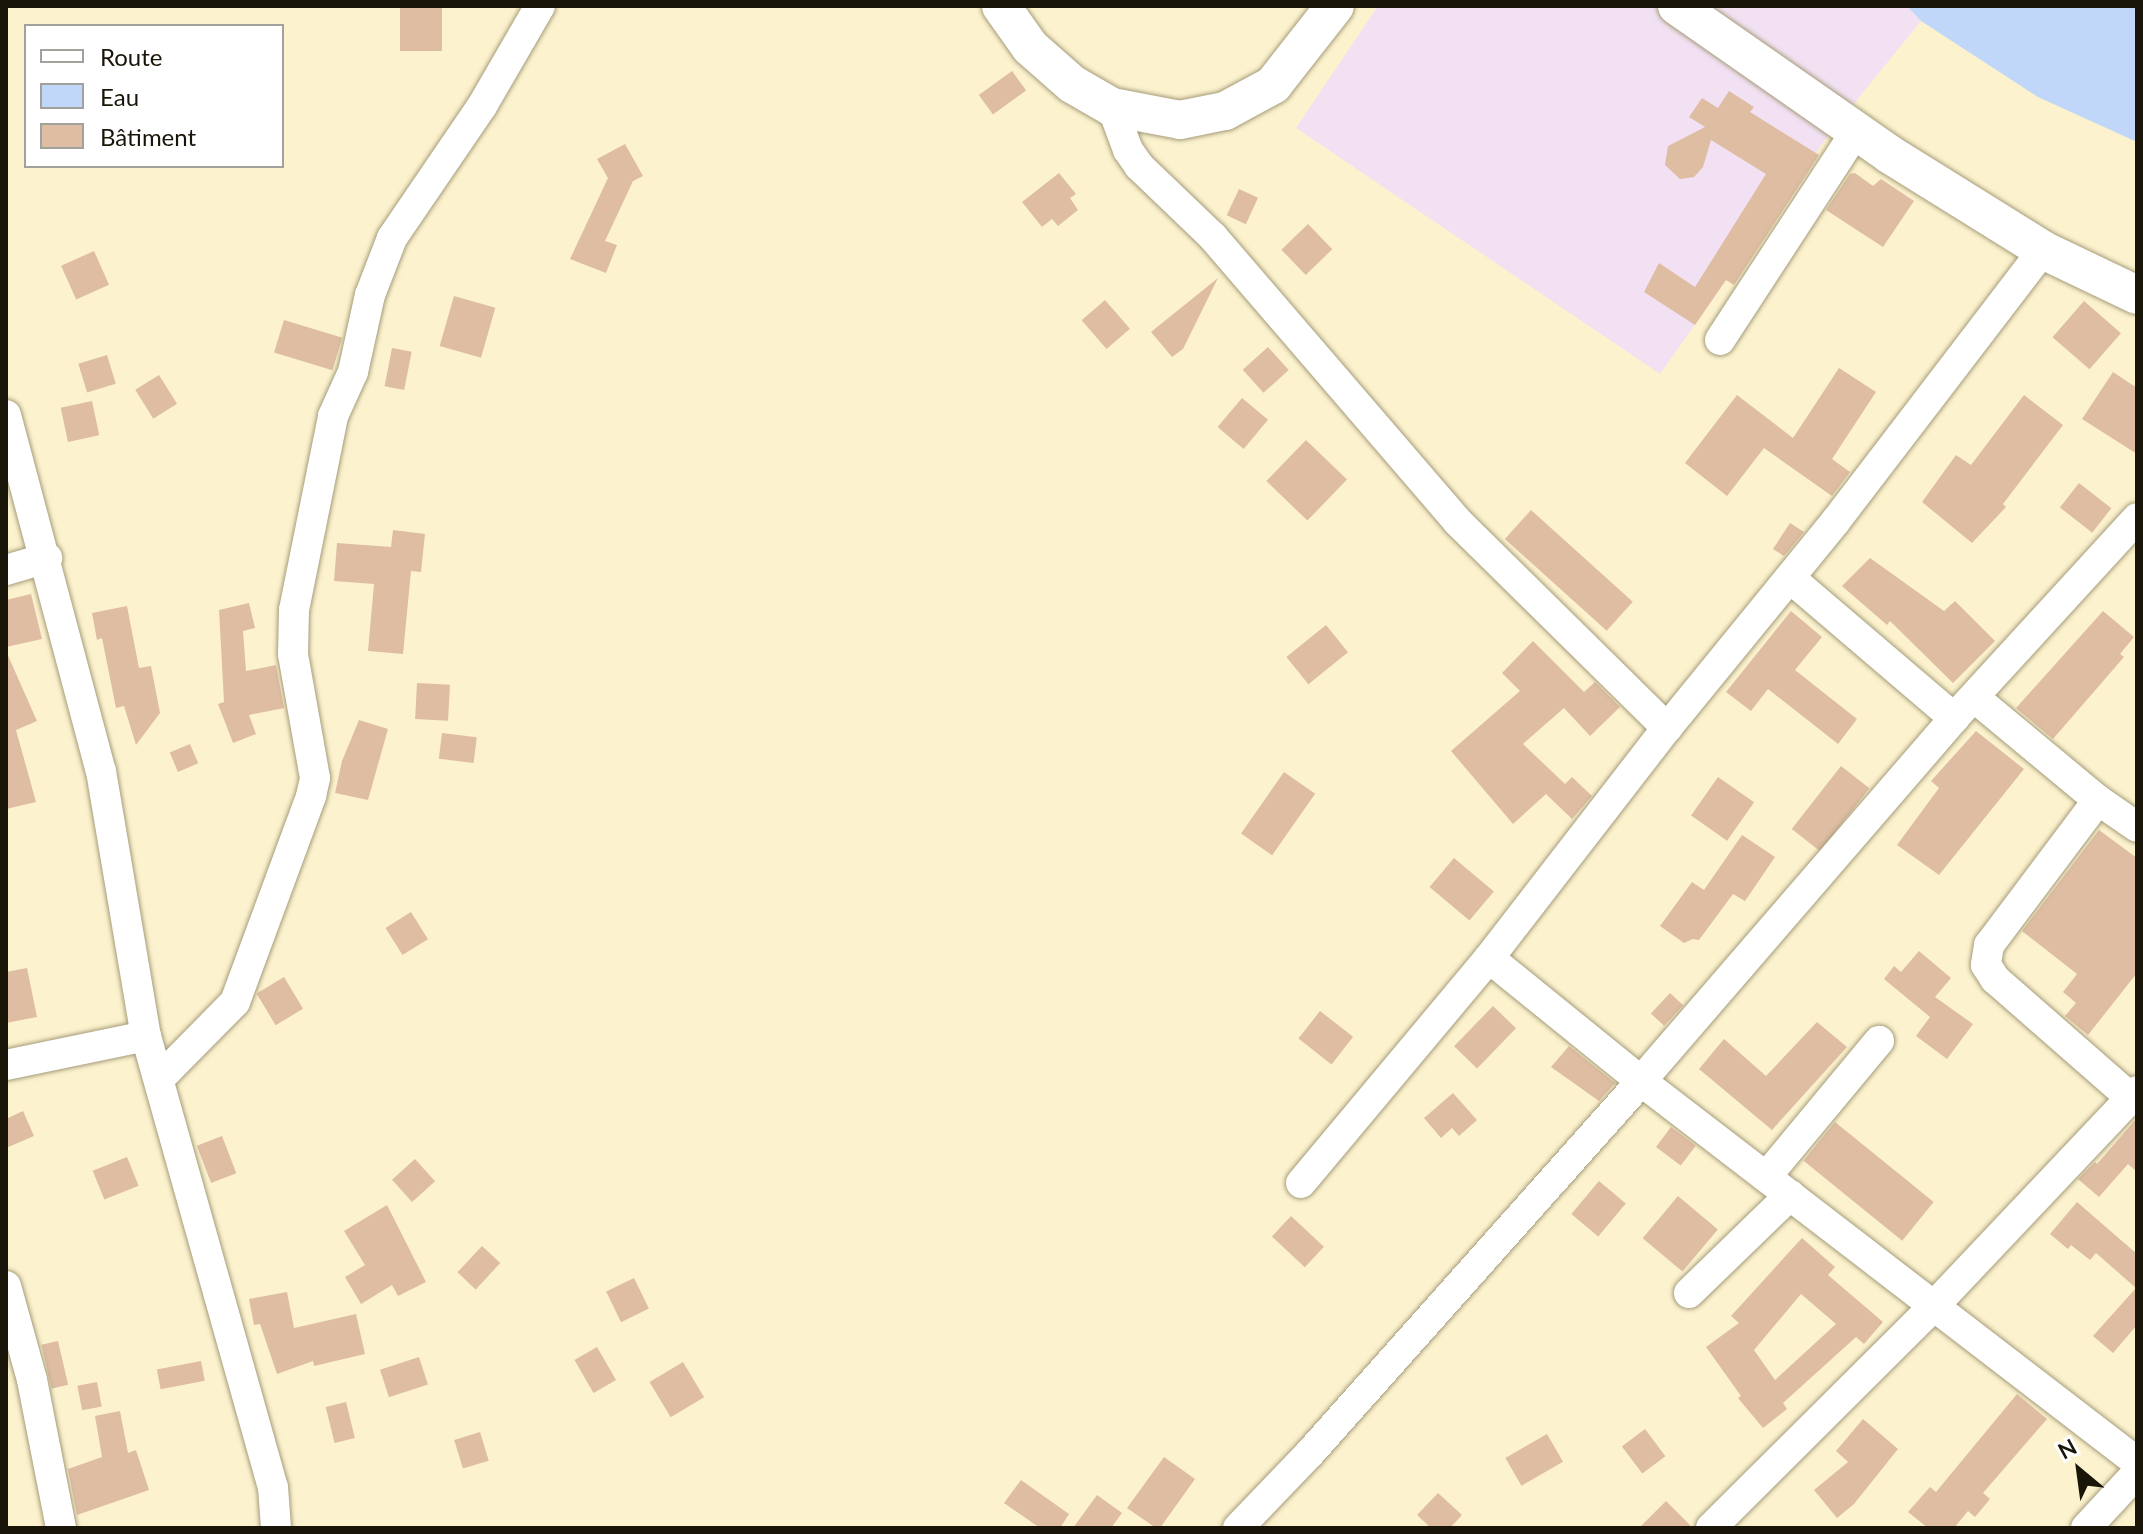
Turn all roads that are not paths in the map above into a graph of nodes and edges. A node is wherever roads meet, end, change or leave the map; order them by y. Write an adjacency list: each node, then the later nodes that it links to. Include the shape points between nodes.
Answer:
1 (540, 6): 23 (street, via 482,106 392,238 370,295 353,372 333,416 292,620 315,778 311,796 235,1002)
2 (1001, 6): 5 (street, via 1030,47 1072,84)
3 (1335, 6): 5 (street, via 1273,85 1246,103 1180,120)
4 (1677, 6): 6 (street)
5 (1112, 107): 16 (street, via 1139,166 1213,237 1457,521)
6 (1856, 131): 7 (street); 9 (street)
7 (2043, 250): 8 (street); 14 (street)
8 (2137, 295)
9 (1720, 340)
10 (6, 415): 12 (street)
11 (2137, 518): 15 (street)
12 (47, 558): 13 (street); 20 (street, via 101,771)
13 (6, 570)
14 (1790, 578): 15 (street); 16 (street)
15 (1965, 708): 17 (street); 24 (street)
16 (1667, 728): 19 (street)
17 (2098, 800): 18 (street); 25 (street, via 1989,945 1986,965 1995,979)
18 (2137, 827)
19 (1489, 958): 24 (street); 26 (street)
20 (146, 1036): 22 (street); 23 (street)
21 (1879, 1041): 27 (street)
22 (6, 1065)
23 (159, 1079): 34 (street, via 273,1487)
24 (1641, 1081): 27 (street); 35 (street)
25 (2134, 1094): 30 (street)
26 (1301, 1183)
27 (1778, 1186): 29 (street); 30 (street)
28 (6, 1286): 33 (street, via 32,1380)
29 (1689, 1293)
30 (1933, 1307): 31 (street); 36 (street)
31 (2137, 1462)
32 (2137, 1473): 37 (street)
33 (61, 1528)
34 (276, 1528)
35 (1238, 1528)
36 (1711, 1528)
37 (2086, 1528)

